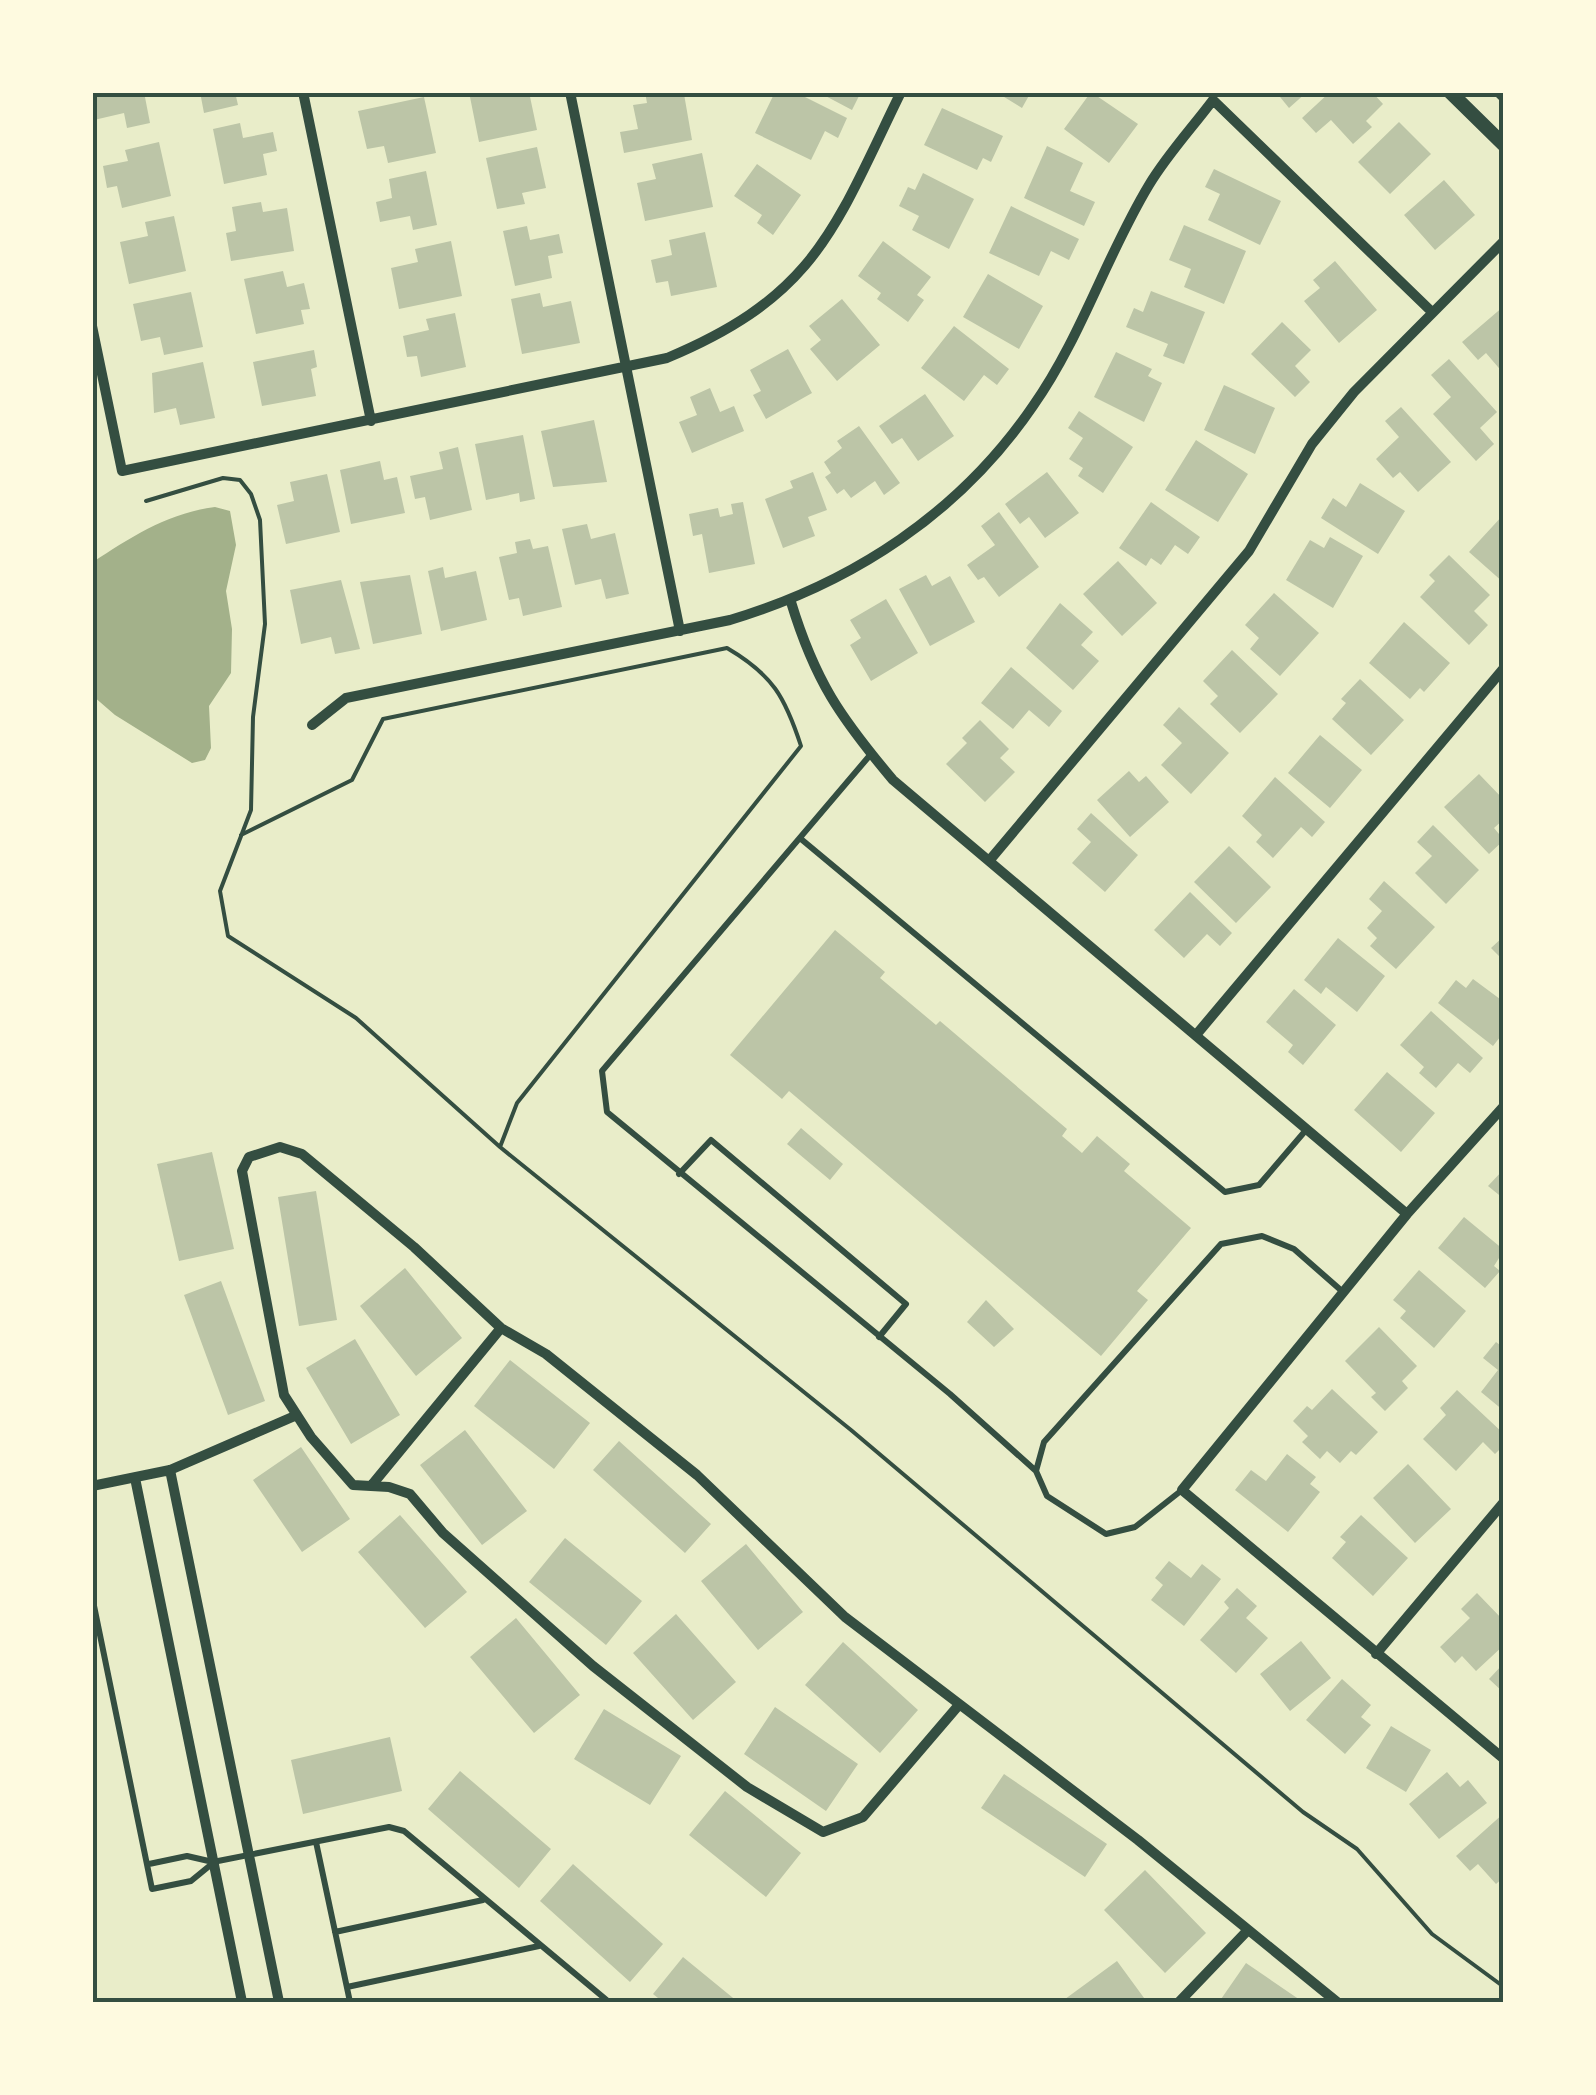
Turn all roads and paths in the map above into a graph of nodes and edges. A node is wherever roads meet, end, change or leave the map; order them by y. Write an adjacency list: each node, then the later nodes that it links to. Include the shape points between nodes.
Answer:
1 (303, 92): 10 (street)
2 (570, 92): 9 (street)
3 (901, 92): 9 (street, via 816,258 774,300 722,334)
4 (1450, 92): 5 (street)
5 (1504, 145)
6 (1504, 241): 7 (street)
7 (1432, 312): 12 (street, via 1213,100 1150,183 1064,353 998,454 910,533 862,567); 19 (street, via 1312,444 1249,551)
8 (92, 326): 10 (street, via 122,471)
9 (625, 369): 10 (street); 13 (street)
10 (372, 421)
11 (146, 500): 17 (path, via 223,478 240,480 260,520 265,624 251,810)
12 (791, 602): 13 (street); 16 (street, via 809,661 840,718)
13 (680, 631): 15 (street, via 346,698)
14 (1504, 668): 20 (street)
15 (312, 725)
16 (871, 754): 18 (lane); 19 (street, via 892,780)
17 (241, 835): 23 (path, via 220,892 228,936 356,1018); 23 (path, via 352,780 383,719 727,648 758,666 786,701 801,746 518,1103)
18 (800, 839): 22 (lane, via 1225,1192 1258,1186); 24 (lane, via 602,1072 607,1112)
19 (989, 861): 20 (street)
20 (1196, 1036): 22 (street)
21 (1504, 1106): 25 (street)
22 (1307, 1129): 25 (street)
23 (500, 1148): 49 (path, via 1356,1849 1432,1934)
24 (680, 1174): 28 (lane); 28 (lane, via 712,1140 906,1304)
25 (1408, 1214): 26 (street)
26 (1343, 1292): 31 (lane, via 1294,1249 1262,1236 1222,1244 1044,1442); 35 (street)
27 (501, 1328): 29 (street, via 302,1154 267,1149 250,1157 242,1172 284,1394); 34 (street); 39 (street, via 546,1354 697,1475 845,1617)
28 (878, 1337): 31 (lane)
29 (296, 1415): 30 (street); 34 (street, via 353,1485)
30 (170, 1470): 32 (street); 42 (street)
31 (1036, 1470): 35 (lane, via 1047,1496 1106,1534 1135,1527)
32 (135, 1478): 33 (street); 43 (street)
33 (92, 1486)
34 (371, 1486): 39 (street, via 410,1494 444,1533 593,1666 748,1787 822,1832 863,1817)
35 (1182, 1490): 38 (street)
36 (1504, 1502): 38 (street)
37 (92, 1596): 44 (lane)
38 (1376, 1654): 40 (street)
39 (958, 1706): 46 (street)
40 (1504, 1759)
41 (316, 1842): 42 (lane); 45 (lane, via 389,1827 404,1832); 47 (lane)
42 (248, 1854): 43 (lane); 52 (street)
43 (214, 1862): 44 (lane, via 187,1856); 44 (lane, via 191,1881 152,1889); 51 (street)
44 (149, 1864)
45 (484, 1900): 47 (lane); 48 (lane)
46 (1248, 1930): 55 (street); 56 (street)
47 (335, 1932): 50 (lane)
48 (540, 1946): 50 (lane); 54 (lane)
49 (1504, 1986)
50 (347, 1987): 53 (lane)
51 (242, 2002)
52 (279, 2002)
53 (350, 2002)
54 (609, 2002)
55 (1179, 2002)
56 (1337, 2002)

